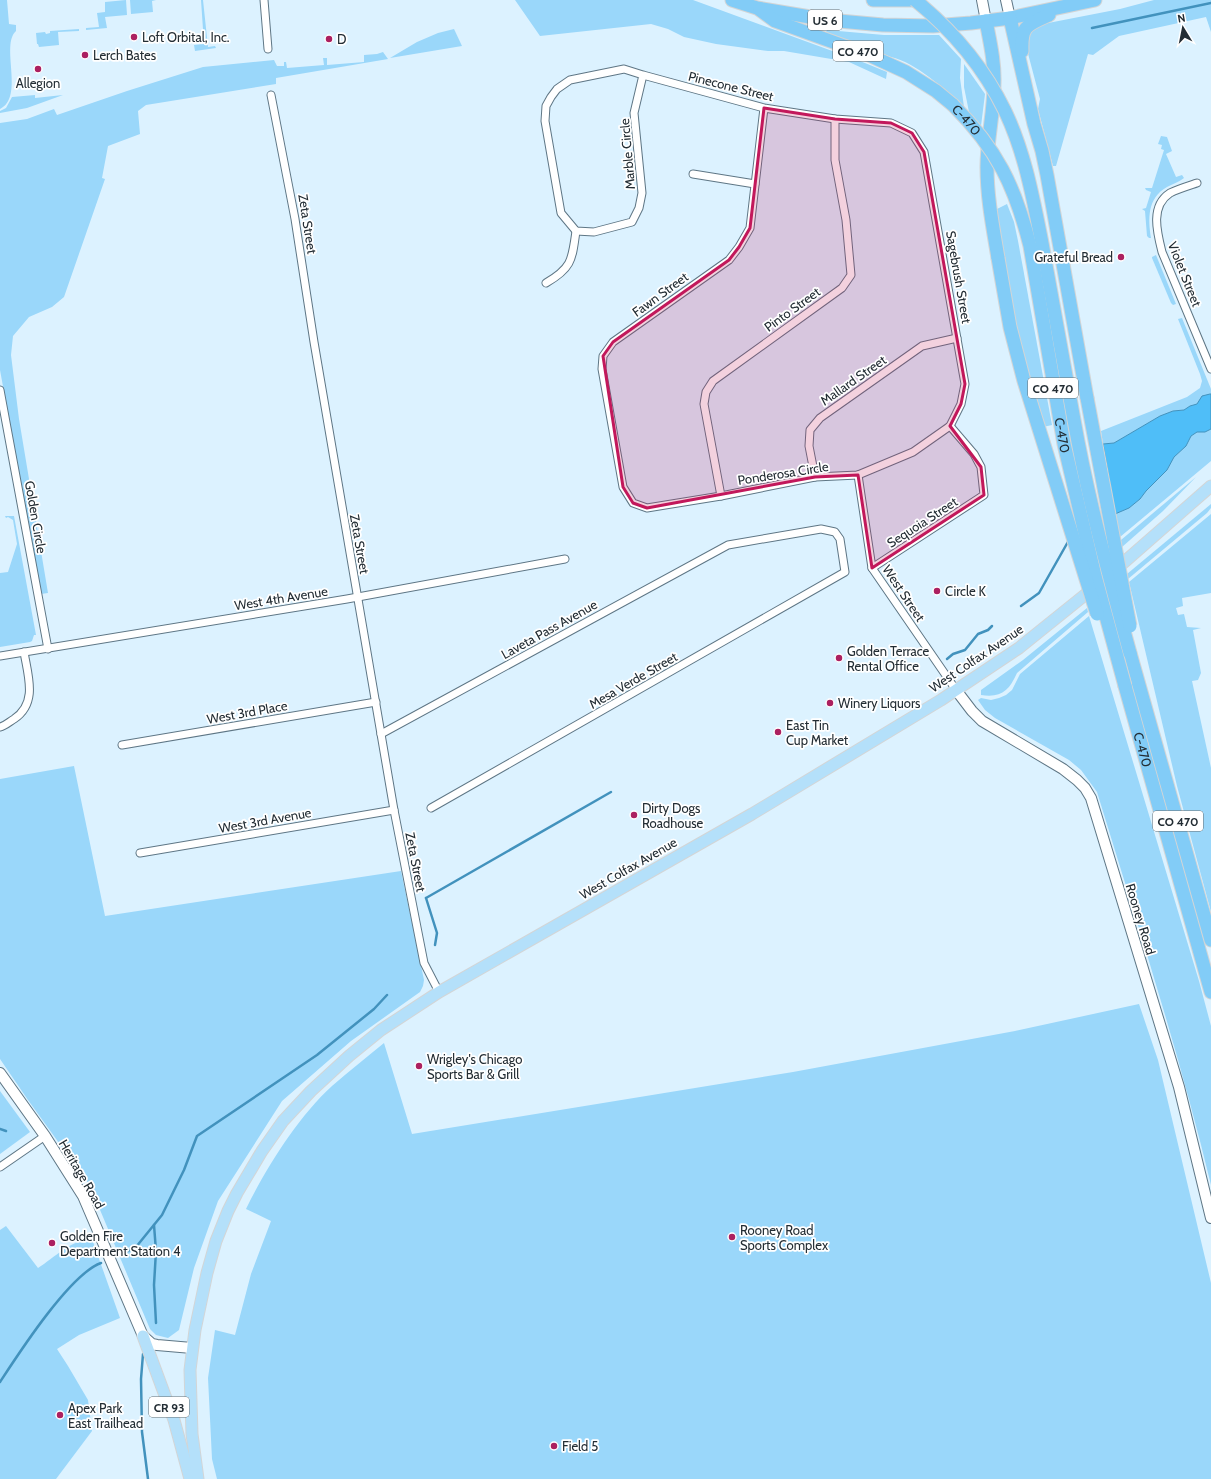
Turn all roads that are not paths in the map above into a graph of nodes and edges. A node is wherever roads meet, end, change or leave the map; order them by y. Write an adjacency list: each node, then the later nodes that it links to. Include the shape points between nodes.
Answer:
1 (264, 0): 13 (street)
2 (732, 0): 10 (highway, US 6)
3 (873, 0): 5 (highway)
4 (915, 0): 40 (highway, C-470 / CO 470, bridge, via 958,41 984,74 1013,129 1020,150 1032,195 1084,473 1107,568)
5 (919, 0)
6 (982, 0): 12 (street)
7 (1006, 0): 11 (street)
8 (1096, 0): 9 (highway, US 6)
9 (1070, 5): 11 (highway, US 6); 18 (highway, via 1029,24 1023,32 1023,54 1032,95)
10 (757, 8): 12 (highway, US 6, via 828,20 883,25 934,26); 42 (highway, C-470 / CO 470, bridge, via 775,21 869,55 906,72 936,90 970,122 1001,166 1011,185 1030,246 1064,444)
11 (1010, 18): 12 (highway, US 6); 18 (highway)
12 (986, 21): 42 (highway, bridge, via 994,67 988,200 1010,327 1024,381)
13 (268, 49)
14 (643, 75): 16 (street, Pinecone Street); 23 (street, Marble Circle, via 634,113 642,194 639,208 632,222 594,232); 23 (street, Pinecone Street, via 624,69 570,80 557,89 546,106 545,121 561,213)
15 (271, 95): 37 (street, Zeta Street, via 296,219 314,342)
16 (764, 108): 17 (street, Pinecone Street); 22 (street, Fawn Street)
17 (835, 119): 19 (street, Pinecone Street, via 891,124); 32 (street, Pinto Street, via 835,160 846,220 851,275 842,288 713,381 706,392 704,404)
18 (1033, 120): 40 (highway, bridge, via 1056,219)
19 (912, 134): 25 (street, Sagebrush Street, via 924,152)
20 (693, 174): 22 (street)
21 (1196, 183): 26 (street, Violet Street, via 1166,196 1158,207 1156,224 1162,252)
22 (755, 184): 33 (street, Fawn Street, via 750,228 740,247 729,260 613,342 603,356 602,369 623,487)
23 (576, 231): 24 (street, via 574,252 570,262 560,275)
24 (546, 283)
25 (957, 338): 28 (street, Sagebrush Street, via 965,384 961,404); 30 (street, Mallard Street, via 922,346 820,418 810,430 809,446)
26 (1210, 365)
27 (0, 390): 38 (street, Golden Circle)
28 (950, 426): 29 (street, Ponderosa Circle, via 913,452); 35 (street, Sequoia Street, via 974,454 981,467 984,496)
29 (858, 475): 30 (street, Ponderosa Circle); 35 (street, West Street)
30 (815, 477): 32 (street, Ponderosa Circle)
31 (1211, 486): 43 (main road, West Colfax Avenue, via 1142,547 1019,648)
32 (721, 496): 33 (street, Ponderosa Circle, via 647,508)
33 (633, 503)
34 (564, 559): 37 (street, West 4th Avenue)
35 (872, 568): 43 (street, West Street)
36 (845, 572): 46 (street, Laveta Pass Avenue, via 840,539 835,532 821,528 728,545); 48 (street, Mesa Verde Street)
37 (358, 597): 38 (street, West 4th Avenue); 44 (street, Zeta Street)
38 (48, 648): 39 (street, West 4th Avenue)
39 (24, 652): 41 (street, West 4th Avenue); 45 (street, via 30,688 28,703 21,715)
40 (1132, 652): 51 (highway, C-470 / CO 470)
41 (0, 656)
42 (1122, 686): 53 (highway, C-470 / CO 470, via 1152,781)
43 (956, 690): 52 (main road, West Colfax Avenue, via 757,810); 57 (street, Rooney Road, via 982,722 1063,769 1085,788 1091,798 1178,1087)
44 (376, 702): 46 (street, Zeta Street); 47 (street, West 3rd Place)
45 (0, 727)
46 (381, 734): 49 (street, Zeta Street)
47 (122, 745)
48 (431, 808)
49 (394, 810): 50 (street, West 3rd Avenue); 52 (street, Zeta Street, via 424,963)
50 (140, 853)
51 (1211, 940)
52 (439, 992): 59 (main road, West Colfax Avenue, via 382,1030 333,1070 283,1122 262,1151 237,1193 216,1241)
53 (1211, 992)
54 (0, 1073): 55 (street, Heritage Road / CR 93)
55 (45, 1136): 56 (street); 58 (street, Heritage Road / CR 93, via 83,1196)
56 (0, 1167)
57 (1211, 1218)
58 (143, 1336): 59 (street, via 152,1344); 60 (main road, CR 93, via 174,1420)
59 (192, 1348): 61 (main road, West Colfax Avenue, via 192,1434)
60 (190, 1479)
61 (198, 1479)

